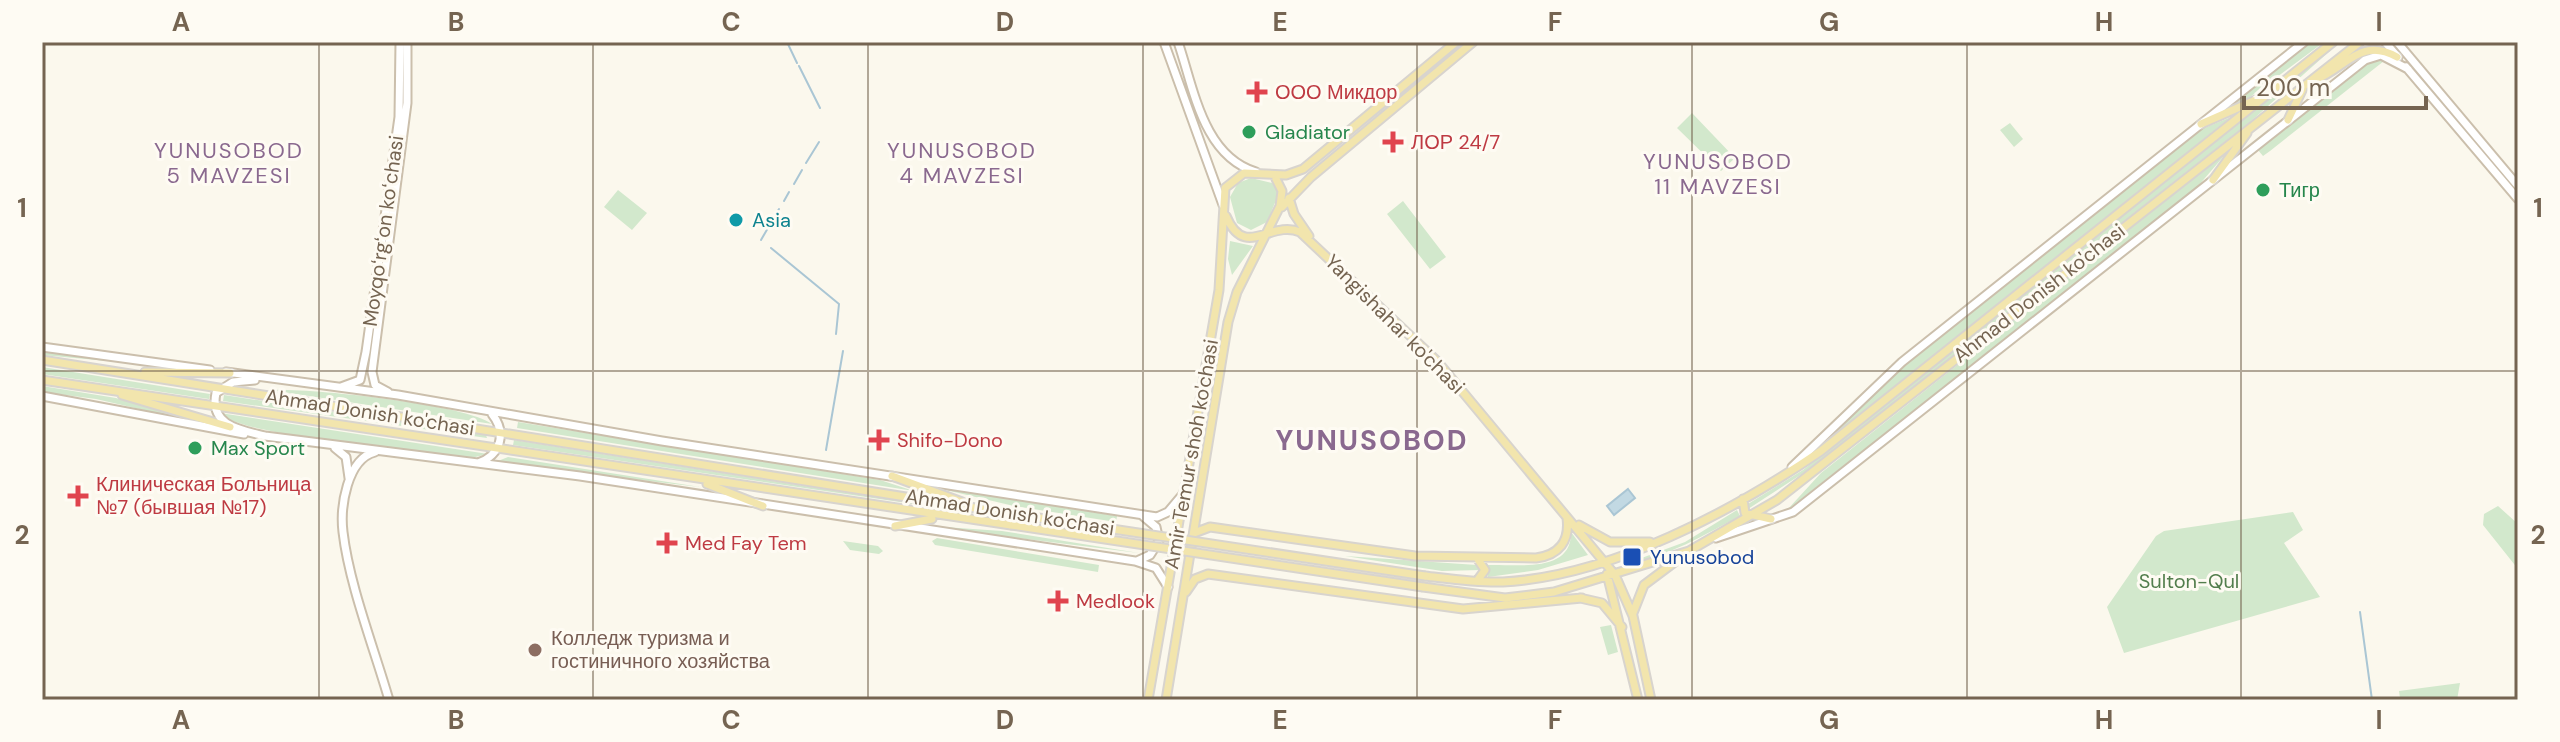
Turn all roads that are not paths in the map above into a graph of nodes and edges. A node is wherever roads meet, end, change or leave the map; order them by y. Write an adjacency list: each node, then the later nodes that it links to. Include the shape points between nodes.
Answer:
1 (400, 42): 37 (street, Moyqoʻrgʻon koʻchasi, via 399,117 362,376 350,386)
2 (407, 42): 40 (street, Moyqoʻrgʻon koʻchasi, via 407,103 372,372 378,388)
3 (1164, 42): 16 (street)
4 (1178, 42): 15 (street)
5 (1456, 42): 21 (main road, Amir Temur shoh ko'chasi, via 1303,169 1289,175)
6 (1473, 42): 25 (main road, Amir Temur shoh ko'chasi)
7 (2304, 42): 20 (street, Ahmad Donish ko'chasi)
8 (2333, 42): 17 (main road, Ahmad Donish ko'chasi)
9 (2360, 42): 14 (main road, Ahmad Donish ko'chasi)
10 (2385, 42): 12 (street)
11 (2399, 42): 12 (street)
12 (2401, 54): 13 (street); 14 (main road, via 2366,50 2333,73); 24 (street)
13 (2408, 69): 18 (street, Ahmad Donish ko'chasi, via 2381,55 2365,60); 26 (street)
14 (2305, 84): 18 (main road); 19 (main road, Ahmad Donish ko'chasi)
15 (1193, 85): 16 (street); 21 (street, via 1219,150 1232,162)
16 (1181, 89): 27 (street)
17 (2267, 95): 20 (main road); 53 (main road, Ahmad Donish ko'chasi, via 1821,451)
18 (2288, 120): 23 (street, Ahmad Donish ko'chasi)
19 (2255, 122): 23 (main road); 63 (main road, Ahmad Donish ko'chasi)
20 (2201, 124): 53 (street, Ahmad Donish ko'chasi, via 1902,362)
21 (1259, 172): 22 (main road); 27 (main road, Amir Temur shoh ko'chasi, via 1231,180)
22 (1276, 179): 25 (main road); 28 (main road, via 1282,193)
23 (2213, 180): 65 (street, Ahmad Donish ko'chasi, via 1793,512)
24 (2518, 186)
25 (1289, 199): 28 (main road, Amir Temur shoh ko'chasi); 30 (main road, Yangishahar ko'chasi)
26 (2518, 199)
27 (1224, 206): 29 (main road, via 1228,222 1239,234); 45 (main road, Amir Temur shoh ko'chasi, via 1219,290)
28 (1278, 212): 29 (main road, Amir Temur shoh ko'chasi)
29 (1266, 236): 30 (main road, Yangishahar ko'chasi, via 1288,228); 47 (main road, Amir Temur shoh ko'chasi, via 1232,306)
30 (1315, 243): 62 (main road, Yangishahar ko'chasi, via 1437,361)
31 (42, 347): 34 (street)
32 (42, 360): 33 (main road, Ahmad Donish ko'chasi)
33 (120, 372): 34 (main road); 39 (main road, Ahmad Donish ko'chasi)
34 (230, 373): 35 (street)
35 (269, 379): 37 (street, Ahmad Donish ko'chasi); 39 (street, Ahmad Donish ko'chasi, via 236,381)
36 (42, 380): 38 (main road, Ahmad Donish ko'chasi)
37 (324, 386): 40 (street, Ahmad Donish ko'chasi)
38 (97, 388): 42 (main road, Ahmad Donish ko'chasi); 44 (main road)
39 (219, 389): 42 (street); 46 (main road, Ahmad Donish ko'chasi)
40 (398, 395): 43 (street, Ahmad Donish ko'chasi)
41 (42, 396): 48 (street)
42 (215, 406): 44 (street); 50 (main road, Ahmad Donish ko'chasi)
43 (491, 413): 46 (street); 54 (street, Ahmad Donish ko'chasi)
44 (230, 427): 48 (street, Ahmad Donish ko'chasi)
45 (1195, 429): 47 (main road, via 1205,425); 57 (main road, Amir Temur shoh ko'chasi)
46 (500, 431): 50 (street); 60 (main road, Ahmad Donish ko'chasi)
47 (1210, 432): 67 (main road, Amir Temur shoh ko'chasi)
48 (265, 436): 49 (street, Ahmad Donish ko'chasi)
49 (329, 445): 51 (street, Ahmad Donish ko'chasi); 56 (street, via 346,457)
50 (497, 449): 52 (street, via 486,460); 55 (main road, Ahmad Donish ko'chasi)
51 (377, 452): 52 (street, Ahmad Donish ko'chasi); 56 (street, via 359,460)
52 (468, 465): 59 (street, Ahmad Donish ko'chasi, via 580,476)
53 (1784, 475): 58 (main road, Ahmad Donish ko'chasi)
54 (892, 476): 60 (main road); 61 (street, Ahmad Donish ko'chasi)
55 (694, 479): 59 (main road); 64 (main road, Ahmad Donish ko'chasi)
56 (349, 481): 83 (street, via 343,534)
57 (1185, 492): 61 (street, Ahmad Donish ko'chasi, via 1163,515); 76 (main road, Amir Temur shoh ko'chasi)
58 (1743, 499): 63 (main road, via 1743,511); 69 (main road, Ahmad Donish ko'chasi)
59 (763, 506): 66 (street, Ahmad Donish ko'chasi)
60 (980, 508): 75 (main road, Ahmad Donish ko'chasi, bridge)
61 (1139, 514): 73 (street, via 1153,523 1159,541 1150,555)
62 (1566, 515): 69 (main road, via 1605,541); 71 (main road, via 1566,538 1553,554); 72 (main road, Yangishahar ko'chasi)
63 (1753, 516): 65 (main road); 68 (main road, Ahmad Donish ko'chasi)
64 (941, 517): 66 (main road); 78 (main road, Ahmad Donish ko'chasi, bridge)
65 (1771, 519): 68 (street, Ahmad Donish ko'chasi)
66 (895, 526): 73 (street, Ahmad Donish ko'chasi)
67 (1194, 533): 71 (main road, via 1210,527 1360,550); 77 (main road, Amir Temur shoh ko'chasi)
68 (1714, 539): 70 (main road, Ahmad Donish ko'chasi)
69 (1660, 540): 72 (main road, Ahmad Donish ko'chasi)
70 (1689, 551): 74 (main road, Ahmad Donish ko'chasi); 81 (main road, via 1644,585)
71 (1477, 558): 75 (main road, via 1485,570)
72 (1604, 560): 74 (main road); 75 (main road, Ahmad Donish ko'chasi, via 1534,578)
73 (1135, 561): 76 (street, Ahmad Donish ko'chasi, via 1156,568)
74 (1611, 576): 78 (main road, Ahmad Donish ko'chasi); 81 (main road); 82 (main road)
75 (1476, 581)
76 (1168, 588): 84 (main road, Amir Temur shoh ko'chasi)
77 (1183, 597): 80 (main road, via 1195,579 1208,574); 85 (main road, Amir Temur shoh ko'chasi)
78 (1521, 597): 79 (main road); 80 (main road)
79 (1582, 598): 80 (main road); 82 (main road, via 1602,603)
80 (1463, 609)
81 (1633, 616): 87 (main road)
82 (1622, 627): 86 (main road)
83 (389, 700)
84 (1148, 700)
85 (1166, 700)
86 (1638, 700)
87 (1651, 700)

